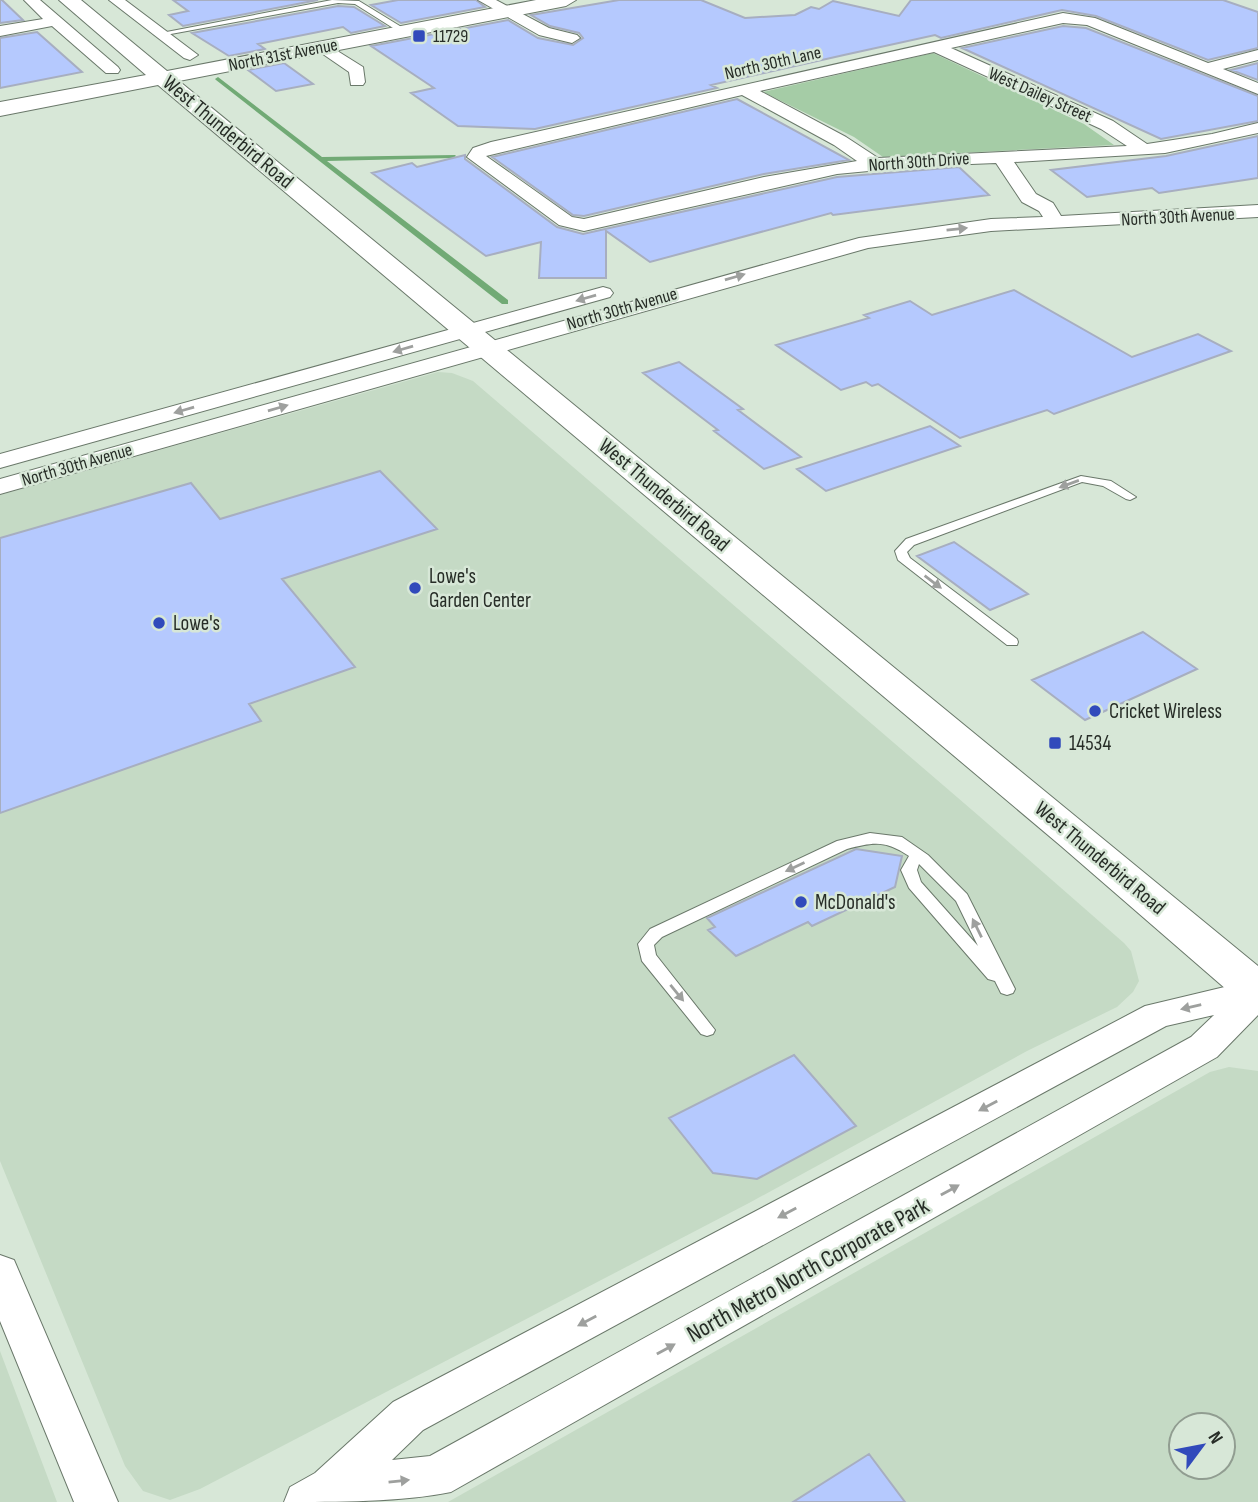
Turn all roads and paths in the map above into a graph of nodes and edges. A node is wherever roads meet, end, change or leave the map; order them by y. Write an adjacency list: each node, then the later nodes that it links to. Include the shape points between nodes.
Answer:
1 (31, 0): 8 (street)
2 (139, 0): 5 (street)
3 (485, 0): 7 (street)
4 (566, 0): 7 (main road, North 31st Avenue)
5 (118, 2): 6 (street); 11 (street, West Thunderbird Road)
6 (76, 5): 19 (main road, West Thunderbird Road)
7 (506, 12): 10 (main road, North 31st Avenue); 12 (street, via 544,32)
8 (55, 21): 9 (street); 18 (street)
9 (0, 31)
10 (404, 31): 11 (lane, via 357,2 338,1); 14 (main road, North 31st Avenue)
11 (160, 34): 15 (street, West Thunderbird Road)
12 (572, 38)
13 (934, 46): 17 (street, North 30th Lane, via 1076,18); 21 (street, North 30th Lane); 25 (street, West Dailey Street, via 1107,125)
14 (323, 47): 19 (main road, North 31st Avenue); 20 (street, via 357,70)
15 (190, 55)
16 (1258, 55): 17 (street)
17 (1207, 68): 22 (street)
18 (112, 70)
19 (163, 78): 23 (main road, North 31st Avenue); 34 (main road, West Thunderbird Road)
20 (358, 82)
21 (743, 89): 28 (street); 31 (street, North 30th Lane, via 479,152 476,157 566,221)
22 (1258, 89)
23 (0, 109)
24 (1258, 128): 25 (street, North 30th Drive)
25 (1143, 149): 26 (street, North 30th Drive)
26 (1025, 156): 27 (street, North 30th Drive); 30 (street, via 1054,200)
27 (1001, 157): 28 (street, North 30th Drive); 30 (street, via 1029,198)
28 (874, 164): 31 (street, North 30th Drive, via 794,176)
29 (1255, 201): 30 (street, North 30th Avenue)
30 (1051, 215): 32 (street, North 30th Avenue, via 948,213); 34 (street, North 30th Avenue, one-way to 30, via 866,242)
31 (584, 225)
32 (838, 230)
33 (621, 288): 34 (street, North 30th Avenue, one-way to 34)
34 (479, 339): 35 (street, North 30th Avenue, one-way to 35); 36 (street, North 30th Avenue, one-way to 34); 40 (main road, West Thunderbird Road)
35 (0, 461)
36 (0, 487)
37 (1130, 498): 38 (lane, one-way to 38, via 1115,485 1081,479 910,542 901,551 904,560)
38 (1012, 642)
39 (917, 855): 39 (lane, one-way to 39, via 909,870 914,884 1007,989 962,898); 41 (lane, one-way to 41, via 897,841 855,841 656,933 646,944 648,957)
40 (1258, 992): 43 (street, North Metro North Corporate Park, one-way to 43, via 1157,1015 408,1416); 43 (street, North Metro North Corporate Park, one-way to 40, via 435,1478 1204,1047)
41 (707, 1030)
42 (0, 1272): 44 (street)
43 (318, 1495)
44 (96, 1502)

